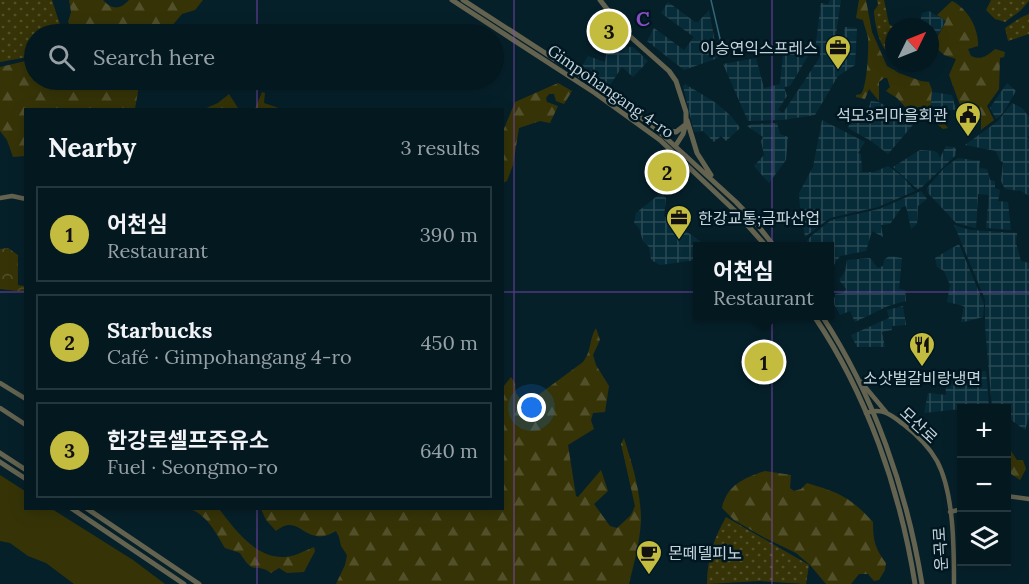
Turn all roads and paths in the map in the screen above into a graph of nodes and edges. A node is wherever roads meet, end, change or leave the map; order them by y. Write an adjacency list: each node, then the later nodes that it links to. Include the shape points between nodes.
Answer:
1 (452, 0): 4 (street, Gimpohangang 4-ro)
2 (463, 0): 5 (street, Gimpohangang 4-ro)
3 (600, 0): 8 (street, via 624,31 673,75)
4 (489, 24)
5 (500, 24)
6 (504, 27): 10 (street, Gimpohangang 4-ro)
7 (504, 34): 15 (street, Gimpohangang 4-ro, via 660,140)
8 (686, 112): 9 (street); 12 (street, via 697,153)
9 (686, 123): 10 (street, via 676,132); 11 (street)
10 (654, 127): 11 (street, Gimpohangang 4-ro)
11 (676, 145): 12 (street, Gimpohangang 4-ro)
12 (715, 181): 16 (street, Gimpohangang 4-ro)
13 (0, 198): 14 (street)
14 (24, 199)
15 (762, 242)
16 (771, 242)
17 (817, 320): 23 (street)
18 (825, 320): 19 (street)
19 (857, 376): 23 (street); 24 (street)
20 (0, 383): 21 (street)
21 (24, 398)
22 (0, 408): 25 (street)
23 (869, 412): 24 (street, 모산로); 38 (street, via 896,499); 39 (street, via 903,500)
24 (886, 412): 35 (street, 모산로, via 910,429 933,454 944,477)
25 (24, 423)
26 (0, 453): 28 (street)
27 (0, 462): 29 (street)
28 (24, 469)
29 (24, 478)
30 (1011, 497): 31 (street)
31 (1029, 499)
32 (74, 510): 36 (street)
33 (89, 510): 37 (street)
34 (957, 510): 35 (street)
35 (950, 512): 40 (street, 운곡로)
36 (184, 584)
37 (199, 584)
38 (915, 584)
39 (922, 584)
40 (954, 584)

